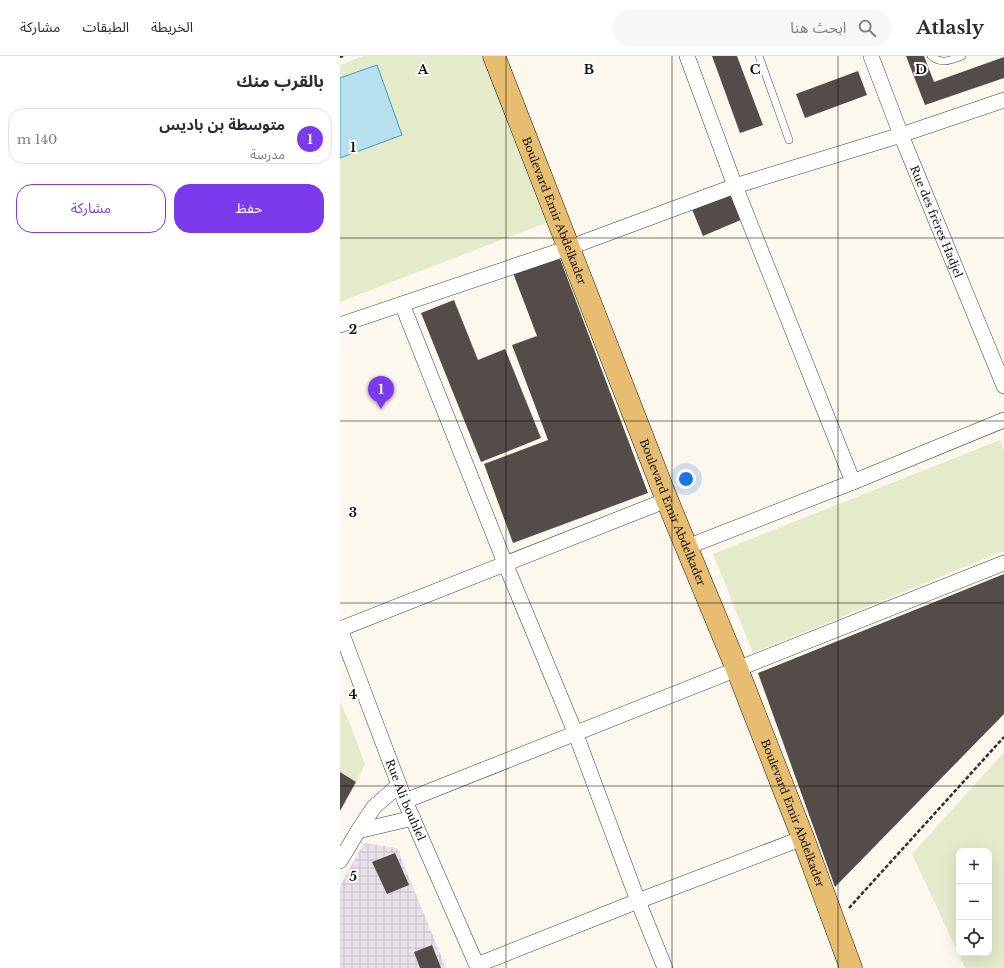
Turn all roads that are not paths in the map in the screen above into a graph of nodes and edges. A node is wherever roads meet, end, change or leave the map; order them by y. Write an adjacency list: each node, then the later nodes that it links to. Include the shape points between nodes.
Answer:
1 (494, 56): 11 (main road, Boulevard Emir Abdelkader)
2 (687, 56): 10 (street)
3 (758, 56): 9 (lane)
4 (872, 56): 8 (street, Rue des frères Hadjel)
5 (931, 56): 6 (lane, via 937,61 948,61)
6 (962, 56)
7 (1004, 100): 8 (street)
8 (901, 135): 10 (street); 14 (street, Rue des frères Hadjel)
9 (789, 140)
10 (735, 186): 11 (street); 16 (street)
11 (568, 248): 12 (street); 17 (main road, Boulevard Emir Abdelkader)
12 (402, 304): 13 (street); 20 (street)
13 (340, 325)
14 (1004, 386)
15 (1004, 420): 16 (street)
16 (853, 482): 18 (street)
17 (667, 500): 18 (main road, Boulevard Emir Abdelkader); 20 (street)
18 (687, 547): 22 (main road, Boulevard Emir Abdelkader)
19 (1004, 563): 22 (street)
20 (505, 564): 21 (street); 23 (street)
21 (340, 629): 24 (street, Rue Ali bouhlel)
22 (737, 670): 23 (street); 28 (main road, Boulevard Emir Abdelkader)
23 (575, 732): 25 (street); 30 (street)
24 (398, 785): 25 (street, Rue Ali bouhlel); 27 (street, via 374,807)
25 (405, 801): 26 (street, Rue Ali bouhlel)
26 (412, 818): 27 (street); 31 (street, Rue Ali bouhlel)
27 (358, 831): 29 (street)
28 (803, 838): 30 (street); 33 (main road, Boulevard Emir Abdelkader)
29 (340, 861)
30 (638, 901): 31 (street); 32 (street)
31 (477, 967)
32 (665, 968)
33 (851, 968)

